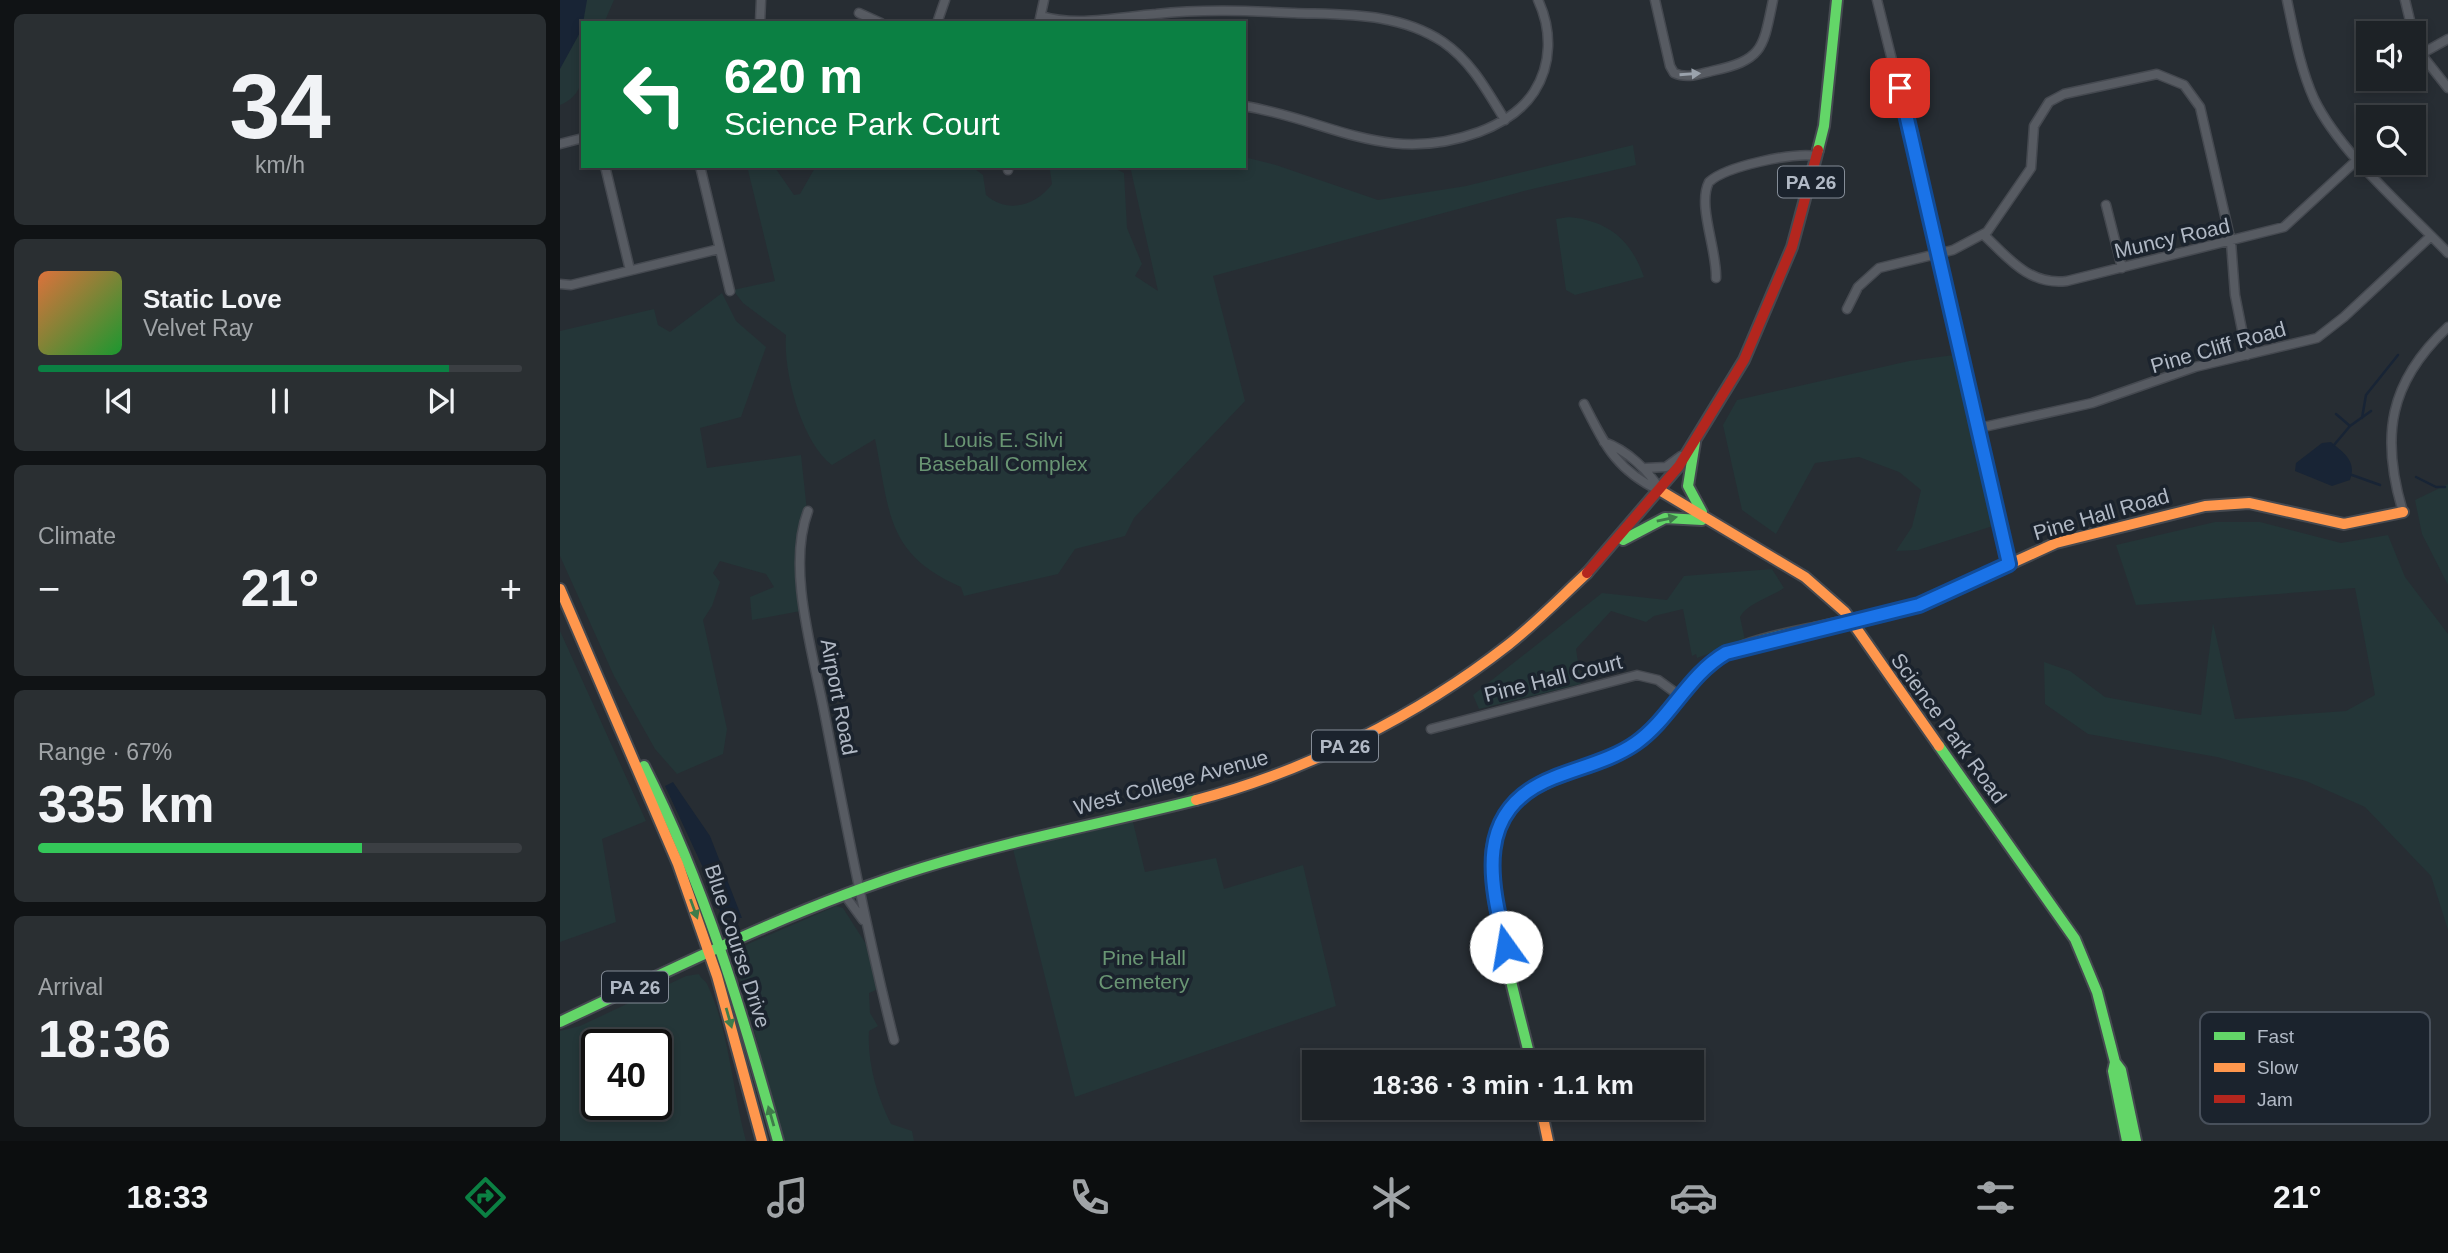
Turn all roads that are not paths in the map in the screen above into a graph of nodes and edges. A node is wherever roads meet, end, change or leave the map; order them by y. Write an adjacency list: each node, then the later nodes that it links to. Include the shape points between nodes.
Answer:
1 (761, 0): 13 (street)
2 (945, 0): 15 (street)
3 (1044, 0): 12 (street)
4 (1538, 0): 22 (street, via 1548,41 1544,74 1526,103)
5 (1655, 0): 6 (street, one-way to 6, via 1670,66 1674,73 1688,77 1754,57 1764,42)
6 (1773, 0)
7 (1838, 0): 25 (main road, West College Avenue / PA 26)
8 (1877, 0): 36 (street)
9 (2287, 0): 26 (street, via 2312,95)
10 (2405, 0): 16 (street)
11 (859, 13): 14 (street)
12 (1040, 19): 22 (street, via 1076,21 1212,9 1398,21 1430,34 1456,52 1481,80)
13 (760, 21)
14 (877, 21)
15 (938, 21)
16 (2410, 21)
17 (2448, 39): 18 (street)
18 (2426, 51)
19 (2426, 60): 20 (street)
20 (2448, 88)
21 (1246, 106): 22 (street, via 1389,144 1450,140)
22 (1505, 120)
23 (581, 139): 24 (street)
24 (560, 144)
25 (1817, 156): 40 (street, via 1789,157 1725,172 1709,182 1704,200); 48 (main road, West College Avenue / PA 26, via 1777,287 1734,380)
26 (2356, 157)
27 (2356, 161): 34 (street, Muncy Road, via 2292,222)
28 (605, 168): 39 (street)
29 (700, 168): 35 (street)
30 (2373, 175): 33 (street)
31 (2105, 205): 38 (street)
32 (1984, 235): 34 (street, via 2031,168 2034,126 2049,102 2064,94 2157,74 2184,85 2197,99); 36 (street); 38 (street, Muncy Road, via 2023,271 2043,281 2067,281)
33 (2431, 236): 37 (street); 45 (street, Pine Cliff Road, via 2327,332)
34 (2231, 242): 38 (street, Muncy Road); 45 (street)
35 (719, 249): 39 (street); 42 (street)
36 (1940, 253): 43 (street, via 1879,268 1858,286); 47 (street)
37 (2448, 253)
38 (2122, 268)
39 (630, 270): 41 (street)
40 (1716, 278)
41 (560, 284)
42 (730, 291)
43 (1847, 309)
44 (2448, 327): 53 (street, via 2415,361 2393,414 2391,461)
45 (2247, 355): 47 (street, Pine Cliff Road, via 2092,403)
46 (1584, 404): 49 (street)
47 (1979, 428): 56 (street)
48 (1695, 441): 50 (street, via 1666,467); 51 (main road, West College Avenue / PA 26); 54 (main road, via 1688,486 1699,509)
49 (1604, 442): 50 (street); 51 (street, via 1617,461 1644,484)
50 (1640, 467): 51 (street)
51 (1661, 491): 54 (main road, Science Park Road); 55 (main road, West College Avenue / PA 26)
52 (808, 511): 62 (street, Airport Road, via 801,541 807,620)
53 (2403, 512): 56 (main road, Pine Hall Road, via 2337,523 2260,503 2218,504 2067,540)
54 (1715, 523): 55 (main road, one-way to 54, via 1665,518); 58 (main road, Science Park Road, via 1805,577)
55 (1623, 540): 62 (main road, West College Avenue / PA 26, via 1516,642 1427,703 1338,749 1225,791 998,845)
56 (2009, 564): 58 (main road, Pine Hall Road, via 1931,601)
57 (560, 589): 59 (main road, Blue Course Drive)
58 (1852, 622): 60 (main road, Pine Hall Road, via 1726,653); 70 (main road, Science Park Road, via 2075,939 2097,992)
59 (606, 695): 65 (main road, Blue Course Drive, via 666,808); 66 (main road, Blue Course Drive, one-way to 66, via 670,844)
60 (1680, 696): 61 (street, Pine Hall Court, via 1658,680 1637,675); 69 (main road, Pine Hall Road, via 1629,748 1526,793 1497,834 1491,881)
61 (1431, 729)
62 (858, 888): 63 (main road, West College Avenue / PA 26); 64 (street, Airport Road)
63 (844, 894): 64 (street); 65 (main road, West College Avenue / PA 26)
64 (865, 922): 68 (street, Airport Road)
65 (722, 947): 66 (main road, West College Avenue / PA 26); 73 (main road, Blue Course Drive, one-way to 65)
66 (709, 953): 67 (main road, West College Avenue / PA 26); 72 (main road, Blue Course Drive, one-way to 72)
67 (560, 1022)
68 (894, 1040)
69 (1528, 1050)
70 (2115, 1062): 75 (main road, Science Park Road); 76 (main road, Science Park Road, via 2121,1070)
71 (1544, 1120): 74 (main road)
72 (762, 1141)
73 (778, 1141)
74 (1548, 1141)
75 (2127, 1141)
76 (2136, 1141)

